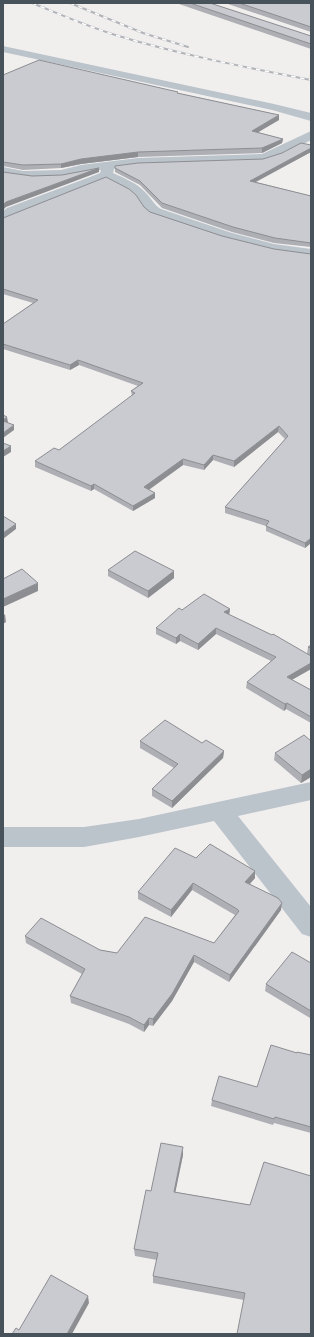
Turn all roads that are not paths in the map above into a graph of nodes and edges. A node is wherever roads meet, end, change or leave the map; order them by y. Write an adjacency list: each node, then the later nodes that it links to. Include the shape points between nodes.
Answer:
1 (3, 48): 2 (street)
2 (311, 117)
3 (308, 137): 4 (street, via 263,158 138,162)
4 (108, 170): 5 (street, via 81,169 61,174 23,175); 6 (street, via 60,194 12,211); 7 (street, via 138,192 146,199 148,207 156,212 227,236 274,248)
5 (3, 171)
6 (3, 217)
7 (311, 253)
8 (311, 791): 9 (street)
9 (220, 811): 10 (street, via 139,828 84,836); 11 (street)
10 (3, 837)
11 (311, 926)

